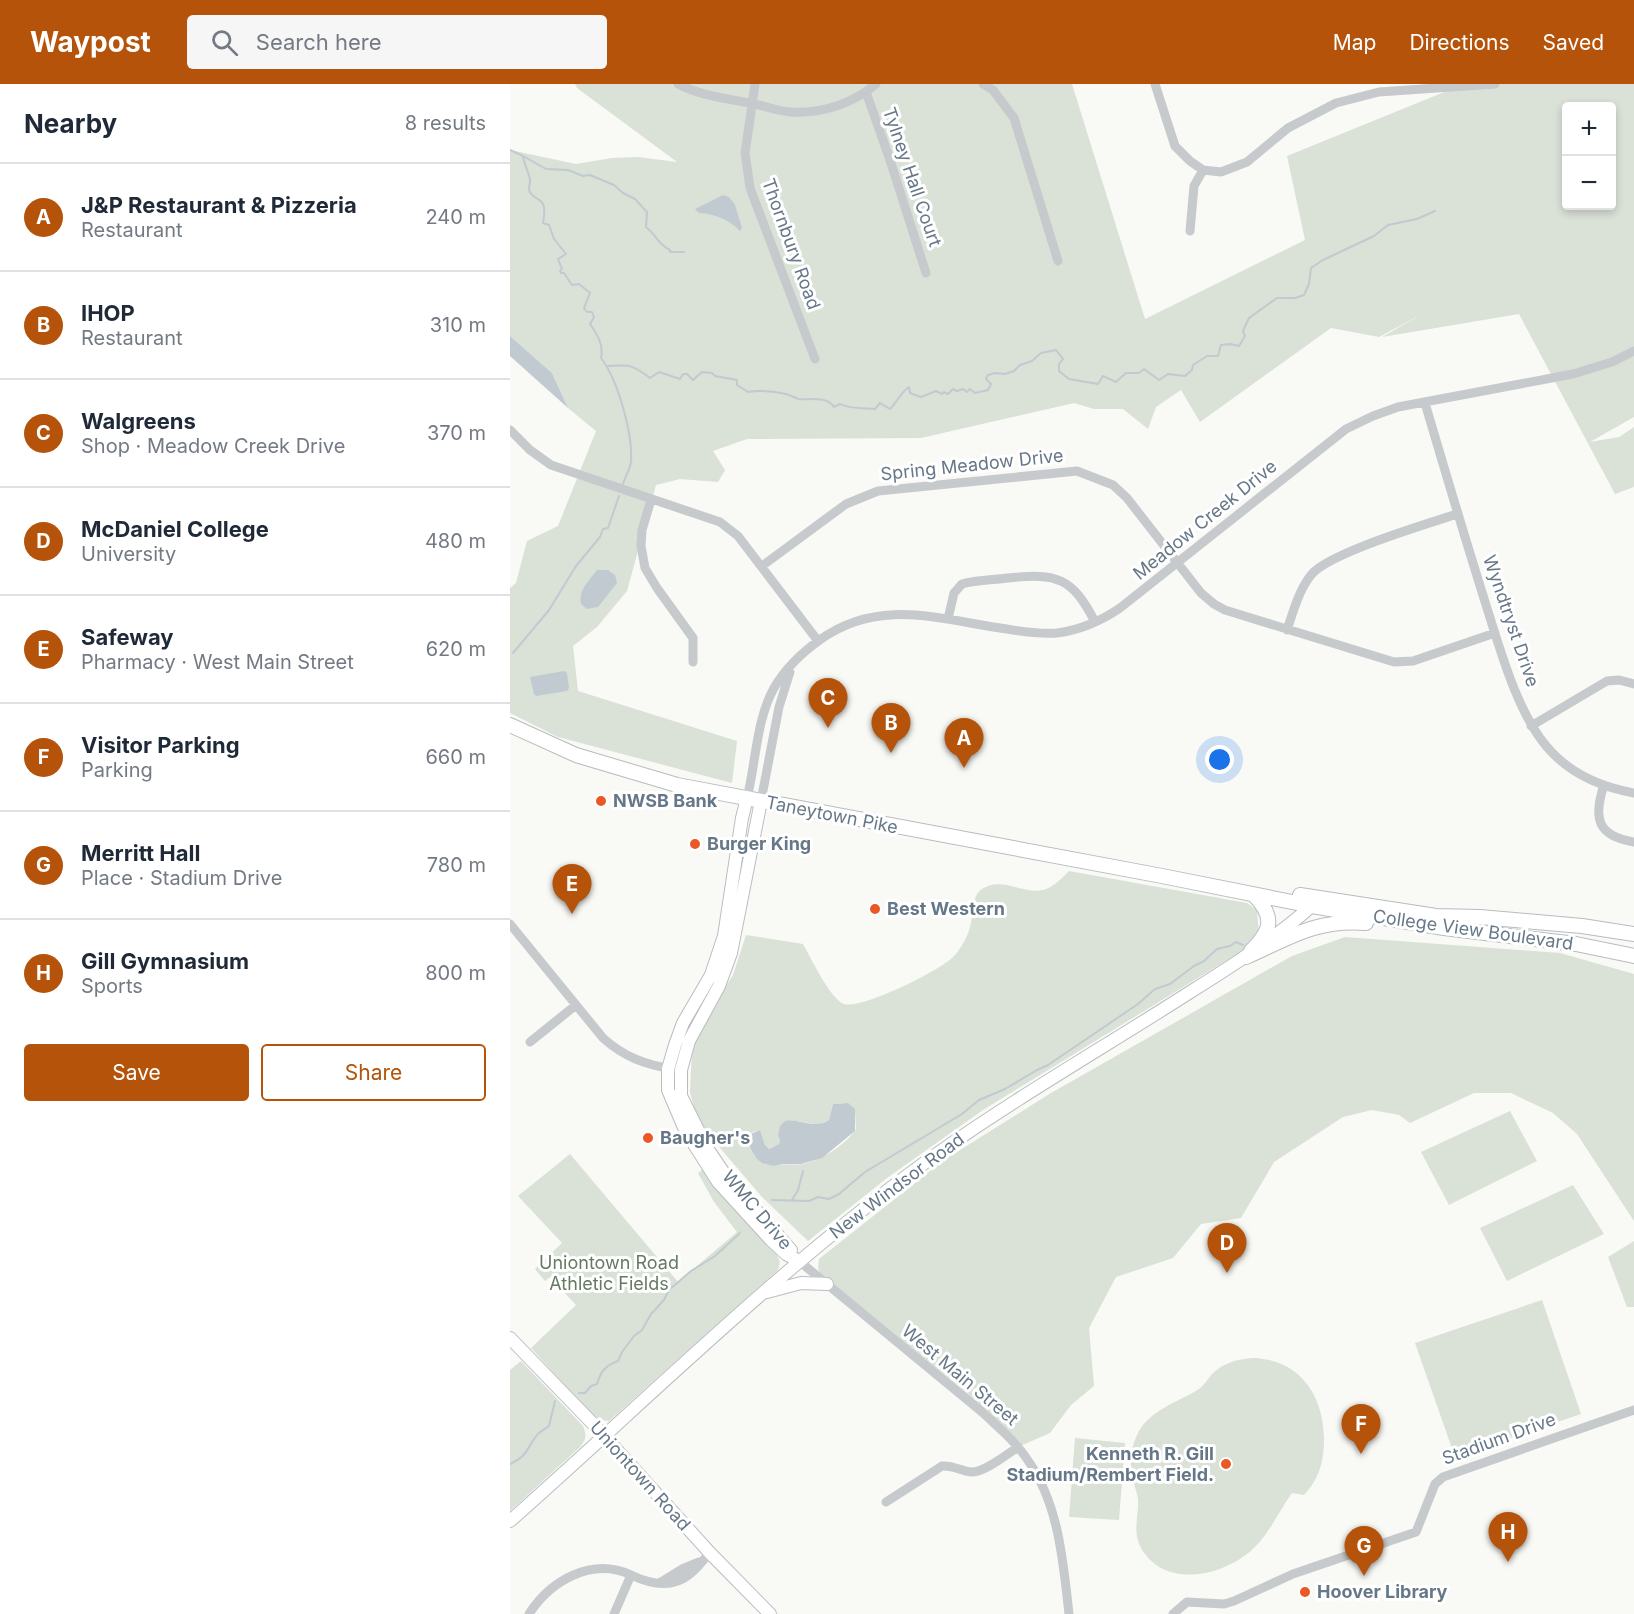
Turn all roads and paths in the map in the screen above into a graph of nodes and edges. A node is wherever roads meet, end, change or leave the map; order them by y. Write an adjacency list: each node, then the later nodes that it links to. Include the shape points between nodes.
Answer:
1 (678, 84): 8 (street, via 713,97)
2 (755, 84): 8 (street, Thornbury Road)
3 (876, 84): 7 (street)
4 (983, 84): 11 (street, via 993,90 1014,118)
5 (1155, 84): 9 (street, via 1175,146)
6 (1495, 84): 9 (street, via 1378,92 1336,103 1288,128 1247,162 1221,172)
7 (866, 93): 8 (street, via 814,112 788,112); 12 (street, Tylney Hall Court)
8 (752, 103): 14 (street, Thornbury Road, via 745,153 750,188)
9 (1203, 170): 10 (street, via 1194,186)
10 (1190, 231)
11 (1058, 261)
12 (926, 273)
13 (1634, 351): 15 (street, Meadow Creek Drive, via 1572,374)
14 (815, 359)
15 (1425, 403): 18 (street, Wyndtryst Drive); 19 (street, Meadow Creek Drive, via 1398,407 1346,429)
16 (510, 430): 17 (street, via 551,465)
17 (651, 500): 20 (street, via 720,522 738,536); 26 (street, via 642,530 645,568 693,638)
18 (1458, 514): 23 (street, via 1327,563 1312,574); 24 (street, Wyndtryst Drive)
19 (1177, 563): 20 (street, Spring Meadow Drive, via 1113,485 1077,471 878,491 846,504); 22 (street, Meadow Creek Drive, via 1120,608); 23 (street, Spring Meadow Drive, via 1214,604)
20 (762, 566): 25 (street)
21 (948, 620): 22 (street, Meadow Creek Drive, via 1042,633 1072,630); 22 (street, via 954,593 962,584 1042,576 1058,579 1074,590); 25 (street, Meadow Creek Drive, via 901,613 877,616 846,625)
22 (1095, 622)
23 (1287, 630): 24 (street, Spring Meadow Drive, via 1394,662 1413,661)
24 (1496, 633): 30 (street, Wyndtryst Drive)
25 (818, 641): 27 (street, Meadow Creek Drive)
26 (693, 662)
27 (795, 662): 33 (street, Meadow Creek Drive, via 788,675); 33 (street, Meadow Creek Drive, via 774,687 765,708)
28 (1634, 684): 30 (street, via 1607,681)
29 (510, 725): 33 (highway, Taneytown Pike, via 609,766)
30 (1532, 726): 31 (street, Wyndtryst Drive, via 1569,768)
31 (1604, 785): 32 (street, Wyndtryst Drive); 34 (street, via 1598,805 1603,828 1612,836)
32 (1634, 793)
33 (754, 800): 35 (highway, Taneytown Pike); 47 (main road, WMC Drive, via 731,953 719,986)
34 (1634, 842)
35 (1161, 876): 36 (highway, Taneytown Pike); 37 (highway, Taneytown Pike)
36 (1254, 895): 37 (highway, Taneytown Pike); 43 (highway, via 1266,910 1269,922 1262,940)
37 (1316, 902): 39 (highway, College View Boulevard); 41 (highway, College View Boulevard); 43 (main road, New Windsor Road)
38 (510, 924): 45 (street)
39 (1444, 928): 40 (highway, College View Boulevard); 43 (highway, via 1335,922 1306,930)
40 (1467, 930): 42 (highway, College View Boulevard); 44 (highway)
41 (1634, 934)
42 (1634, 956)
43 (1246, 957): 48 (main road, New Windsor Road, via 944,1150)
44 (1634, 965)
45 (576, 1005): 46 (street); 47 (street, via 612,1046 650,1066)
46 (530, 1042)
47 (675, 1070): 48 (main road, WMC Drive, via 681,1096 707,1148)
48 (799, 1261): 49 (street, West Main Street); 50 (main road, New Windsor Road)
49 (827, 1284): 50 (main road, via 801,1283); 54 (street, West Main Street, via 982,1412)
50 (763, 1293): 53 (main road, New Windsor Road)
51 (510, 1338): 53 (main road, Uniontown Road)
52 (1634, 1410): 63 (street, Stadium Drive, via 1443,1477 1435,1484 1416,1532 1293,1574 1234,1601 1187,1602)
53 (605, 1437): 56 (main road, New Windsor Road); 57 (main road, Uniontown Road)
54 (1018, 1447): 55 (street, via 978,1472 942,1466); 62 (street, West Main Street, via 1035,1470 1054,1516)
55 (886, 1502)
56 (510, 1521)
57 (706, 1557): 58 (street, via 684,1578 667,1583 647,1583); 61 (main road, Uniontown Road)
58 (631, 1575): 59 (street, via 601,1568 581,1572 549,1590); 60 (street)
59 (529, 1614)
60 (614, 1614)
61 (770, 1614)
62 (1069, 1614)
63 (1173, 1614)

